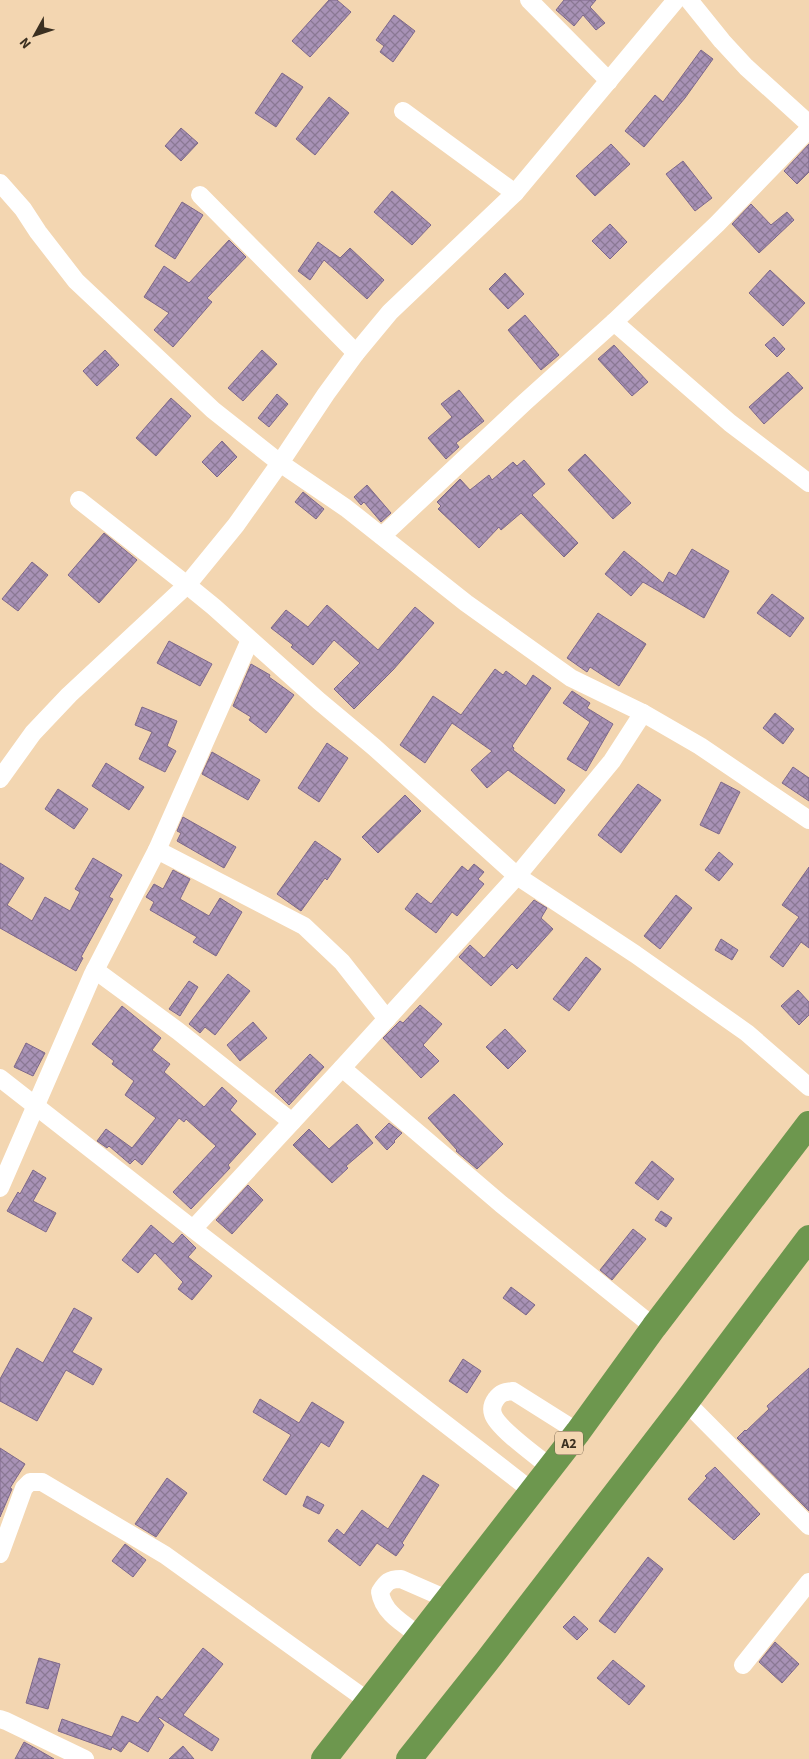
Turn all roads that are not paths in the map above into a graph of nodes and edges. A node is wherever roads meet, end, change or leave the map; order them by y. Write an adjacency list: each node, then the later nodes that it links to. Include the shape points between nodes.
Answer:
1 (529, 0): 4 (street)
2 (676, 0): 4 (street)
3 (689, 0): 6 (street, via 746,67)
4 (610, 81): 9 (street)
5 (403, 111): 9 (street)
6 (809, 124)
7 (809, 129): 11 (street)
8 (0, 184): 13 (street, via 23,209 76,281 213,410)
9 (515, 193): 12 (street, via 390,312)
10 (200, 195): 12 (street)
11 (614, 322): 14 (street, via 730,423); 16 (street)
12 (356, 353): 13 (street)
13 (280, 463): 16 (street); 17 (street)
14 (809, 483)
15 (80, 500): 17 (street)
16 (382, 536): 19 (street, via 466,603 571,678)
17 (187, 586): 18 (street); 20 (street, via 33,733)
18 (250, 640): 22 (street); 23 (street)
19 (643, 713): 21 (street, via 700,746); 23 (street, via 612,761)
20 (0, 779)
21 (809, 820)
22 (157, 850): 24 (street); 25 (street, via 304,926 342,962)
23 (517, 876): 25 (street); 28 (street, via 747,1033)
24 (95, 970): 29 (street); 30 (street)
25 (387, 1019): 26 (street)
26 (342, 1068): 30 (street); 35 (street, via 501,1204)
27 (0, 1078): 29 (street)
28 (809, 1086)
29 (35, 1105): 32 (street); 33 (street)
30 (292, 1122): 33 (street)
31 (809, 1124): 35 (highway, A2)
32 (0, 1188)
33 (192, 1229): 39 (street)
34 (809, 1238): 36 (highway)
35 (654, 1327): 37 (highway, A2)
36 (686, 1402): 40 (street); 50 (highway)
37 (578, 1432): 38 (highway, A2); 38 (street, via 513,1391 500,1394 492,1405 492,1414 497,1422)
38 (550, 1468): 39 (highway, A2)
39 (532, 1491): 43 (highway, A2)
40 (809, 1526)
41 (0, 1554): 46 (street, via 24,1488 30,1482 42,1482 165,1555)
42 (809, 1582): 45 (street)
43 (448, 1600): 44 (highway, A2); 44 (street, via 401,1579 386,1582 380,1592 381,1602)
44 (420, 1636): 46 (highway, A2)
45 (743, 1665)
46 (368, 1701): 49 (highway, A2)
47 (2, 1724): 48 (street)
48 (84, 1759)
49 (324, 1759)
50 (409, 1759)

